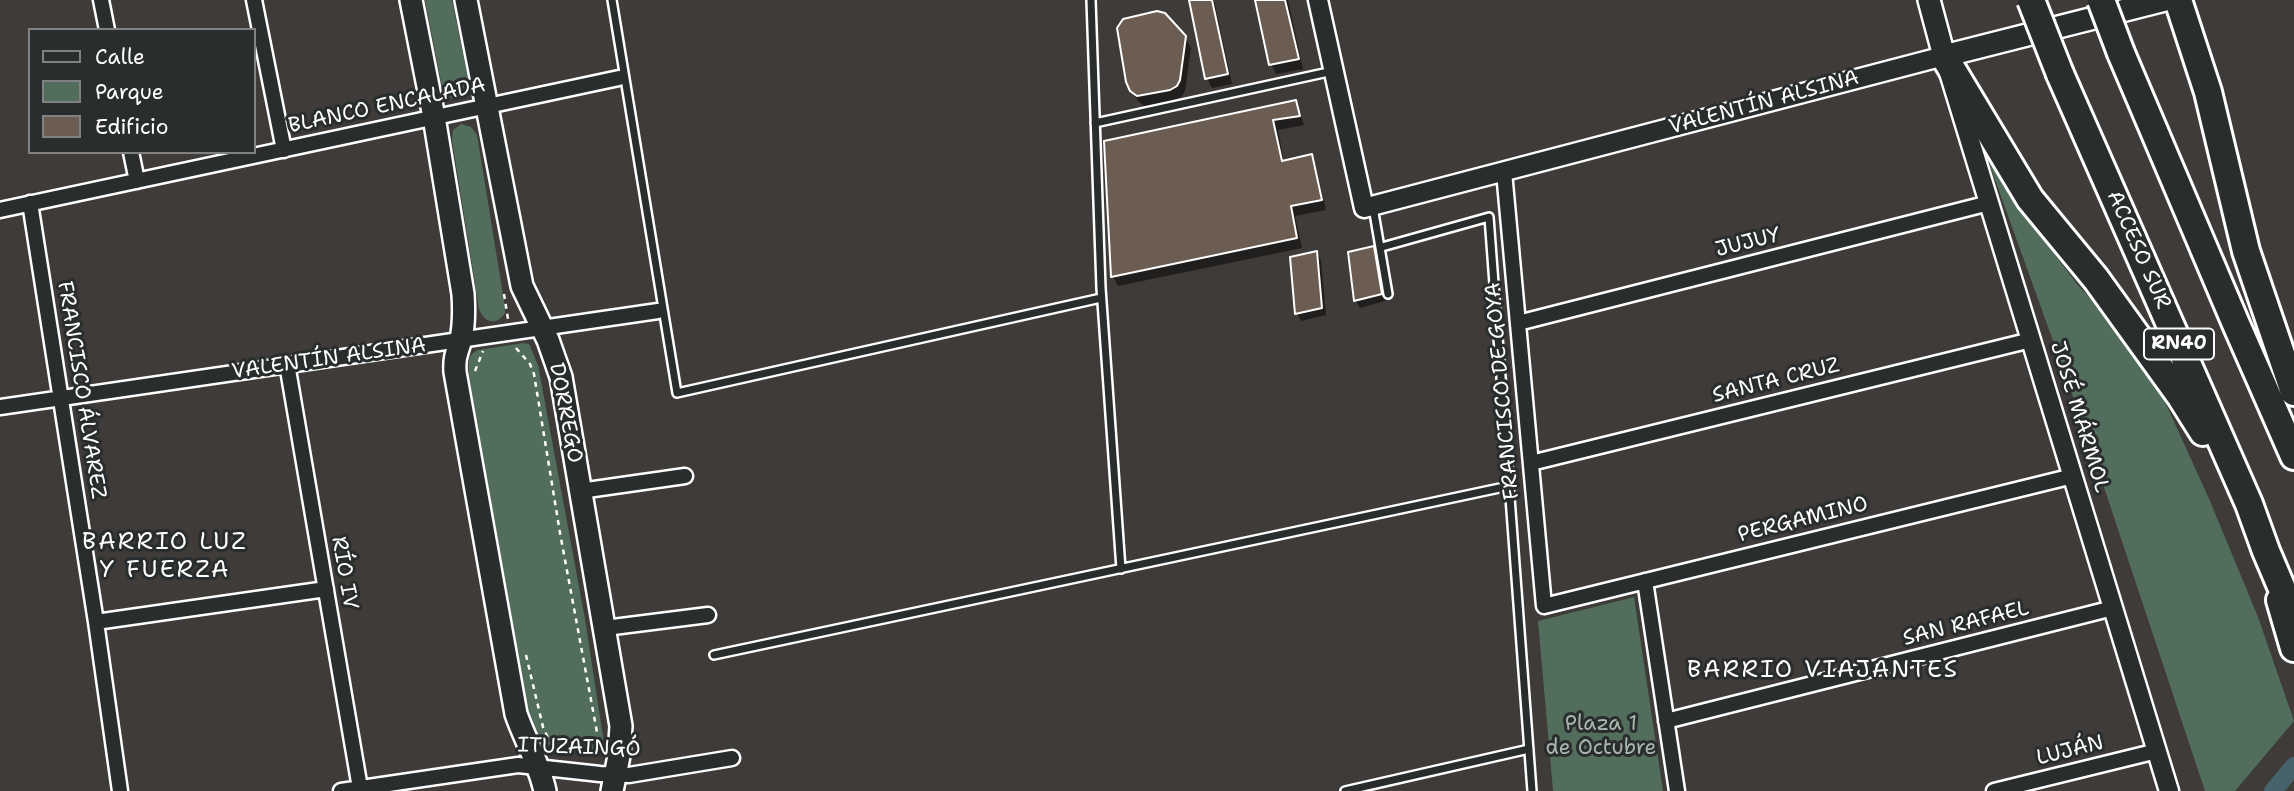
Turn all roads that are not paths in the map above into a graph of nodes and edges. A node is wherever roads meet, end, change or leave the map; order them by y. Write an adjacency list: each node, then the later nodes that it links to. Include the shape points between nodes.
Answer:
1 (101, 0): 13 (street)
2 (254, 0): 20 (street)
3 (411, 0): 18 (main road)
4 (466, 0): 17 (main road, DORREGO)
5 (612, 0): 30 (lane, via 677,393)
6 (1091, 0): 19 (lane)
7 (1318, 0): 15 (street)
8 (1929, 0): 14 (main road)
9 (2031, 0): 46 (highway, ACCESO SUR / RN40, bridge)
10 (2101, 0): 40 (highway, RN40, bridge)
11 (2165, 0): 14 (main road, VALENTÍN ALSINA)
12 (2178, 0): 37 (highway, via 2208,92 2246,251)
13 (107, 28)
14 (1944, 56): 22 (street, VALENTÍN ALSINA); 25 (street, JOSÉ MÁRMOL); 46 (highway, via 2030,199 2148,351)
15 (1333, 71): 19 (lane); 26 (street)
16 (619, 78): 17 (street, BLANCO ENCALADA)
17 (486, 105): 18 (street, BLANCO ENCALADA); 33 (main road, DORREGO, via 522,286)
18 (434, 117): 20 (street, BLANCO ENCALADA); 35 (main road, via 463,294)
19 (1095, 122): 30 (lane)
20 (284, 150): 23 (street, BLANCO ENCALADA)
21 (131, 154): 23 (street)
22 (1504, 172): 26 (street, VALENTÍN ALSINA); 32 (street, FRANCISCO DE GOYA)
23 (136, 181): 24 (street, BLANCO ENCALADA)
24 (30, 203): 27 (street, BLANCO ENCALADA); 38 (street, FRANCISCO ÁLVAREZ)
25 (1989, 203): 32 (street, JUJUY); 34 (street, JOSÉ MÁRMOL)
26 (1368, 207): 28 (lane)
27 (0, 210)
28 (1381, 247): 29 (lane); 44 (lane, via 1489,217)
29 (1388, 294)
30 (1101, 298): 48 (lane)
31 (658, 311): 33 (street, VALENTÍN ALSINA)
32 (1518, 323): 41 (street, FRANCISCO DE GOYA)
33 (542, 329): 35 (street, VALENTÍN ALSINA); 45 (main road, DORREGO, via 561,377)
34 (2031, 340): 41 (street, SANTA CRUZ); 43 (street, JOSÉ MÁRMOL)
35 (460, 341): 36 (street, VALENTÍN ALSINA); 63 (main road, via 455,372 516,714)
36 (287, 364): 38 (street, VALENTÍN ALSINA); 50 (street, RÍO IV)
37 (2294, 392)
38 (61, 398): 39 (street, VALENTÍN ALSINA); 55 (street, FRANCISCO ÁLVAREZ)
39 (0, 407)
40 (2294, 456)
41 (1531, 463): 51 (street, FRANCISCO DE GOYA)
42 (685, 476): 45 (street)
43 (2073, 476): 49 (street, PERGAMINO); 52 (street, JOSÉ MÁRMOL)
44 (1509, 486): 48 (lane); 60 (lane)
45 (580, 491): 56 (main road, DORREGO)
46 (2249, 504): 47 (highway, ACCESO SUR / RN40)
47 (2266, 551): 54 (highway, ACCESO SUR / RN40); 57 (highway)
48 (1121, 569): 58 (lane)
49 (1645, 581): 51 (street, PERGAMINO); 59 (street)
50 (326, 589): 55 (street); 65 (street, RÍO IV)
51 (1544, 606)
52 (2113, 608): 59 (street, SAN RAFAEL); 61 (street, JOSÉ MÁRMOL)
53 (708, 615): 56 (street)
54 (2294, 617)
55 (96, 622): 66 (street, FRANCISCO ÁLVAREZ)
56 (605, 628): 64 (main road, DORREGO, via 621,726)
57 (2294, 648)
58 (714, 655)
59 (1666, 721): 71 (street)
60 (1529, 749): 69 (lane); 70 (lane)
61 (2157, 751): 72 (street, LUJÁN); 73 (street, JOSÉ MÁRMOL)
62 (732, 758): 64 (street, ITUZAINGÓ)
63 (539, 766): 64 (street, ITUZAINGÓ); 65 (street, ITUZAINGÓ, via 518,765); 68 (main road)
64 (609, 780)
65 (359, 788): 67 (street, ITUZAINGÓ)
66 (120, 791)
67 (341, 791)
68 (545, 791)
69 (1345, 791)
70 (1532, 791)
71 (1677, 791)
72 (1994, 791)
73 (2169, 791)

